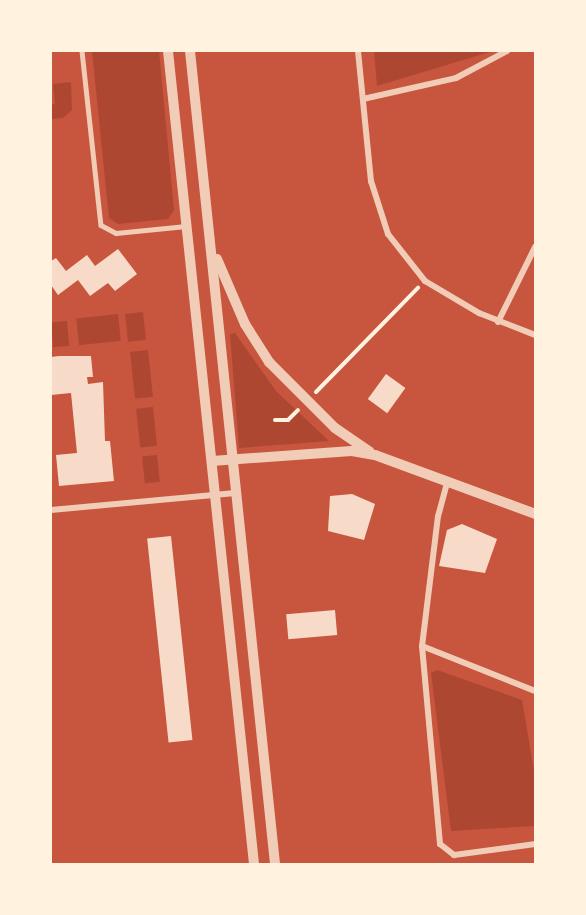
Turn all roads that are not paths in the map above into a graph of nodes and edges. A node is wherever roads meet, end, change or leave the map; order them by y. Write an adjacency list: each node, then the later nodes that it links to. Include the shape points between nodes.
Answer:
1 (82, 51): 7 (lane, via 101,225 116,232)
2 (168, 51): 7 (street)
3 (190, 51): 8 (street)
4 (358, 51): 6 (street)
5 (507, 51): 6 (street, via 456,78)
6 (363, 99): 10 (street, via 377,208 388,234 425,281)
7 (186, 226): 14 (street)
8 (211, 242): 12 (street, via 225,284 269,362 335,428); 13 (street)
9 (535, 248): 10 (street)
10 (498, 322): 11 (street)
11 (535, 335)
12 (375, 455): 13 (street, via 330,450); 15 (street)
13 (231, 460): 14 (street); 16 (street)
14 (212, 461): 17 (street)
15 (447, 483): 19 (street); 20 (street, via 438,516)
16 (235, 493): 17 (street); 24 (street)
17 (216, 495): 18 (street); 23 (street)
18 (51, 510)
19 (535, 514)
20 (422, 646): 21 (street); 22 (street, via 440,844 454,855)
21 (535, 691)
22 (535, 844)
23 (254, 864)
24 (275, 864)

